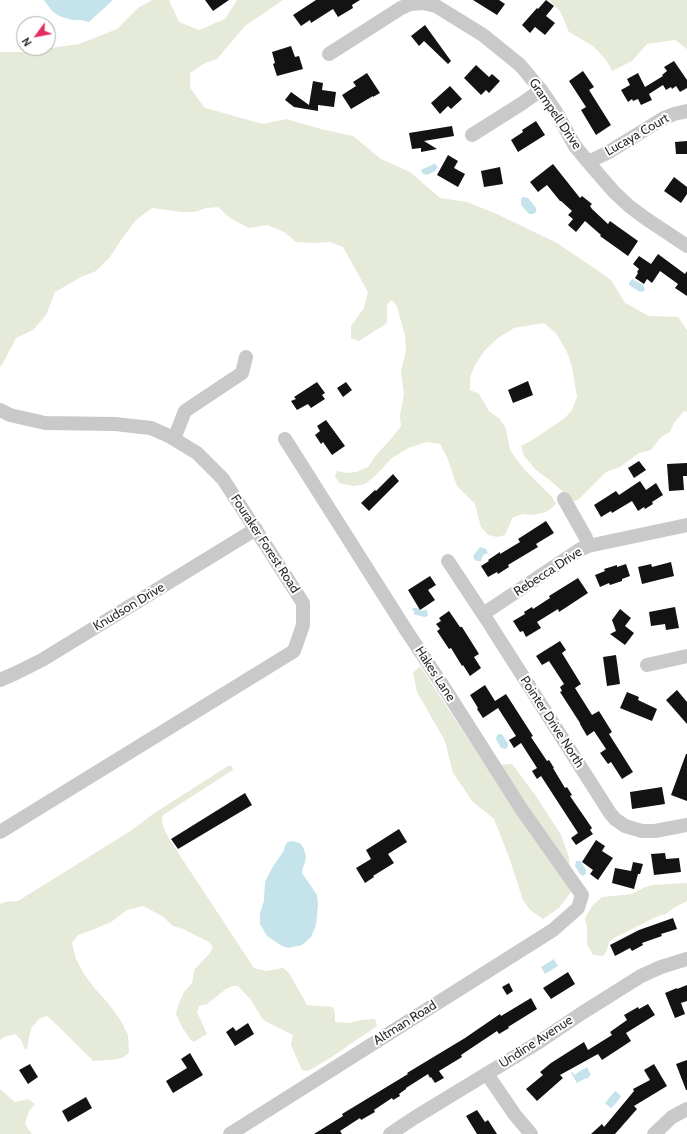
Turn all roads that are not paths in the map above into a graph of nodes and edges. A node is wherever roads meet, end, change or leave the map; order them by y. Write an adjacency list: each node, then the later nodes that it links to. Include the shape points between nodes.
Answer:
1 (329, 54): 2 (street, Grampell Drive, via 410,4 429,4 482,35 520,65)
2 (541, 90): 4 (street); 5 (street, Grampell Drive, via 575,146)
3 (687, 111): 5 (street, Lucaya Court, via 664,118)
4 (472, 135)
5 (588, 162): 6 (street, Grampell Drive, via 629,206)
6 (687, 246)
7 (246, 357): 9 (street, via 242,374 185,411)
8 (0, 410): 9 (street, Fouraker Forest Road, via 10,415 45,423 115,424 151,428)
9 (174, 439): 13 (street, Fouraker Forest Road, via 197,453 224,478)
10 (285, 439): 22 (street, Hakes Lane, via 522,810 582,895)
11 (564, 500): 14 (street)
12 (687, 525): 14 (street, Rebecca Drive)
13 (256, 529): 19 (street, Knudson Drive, via 42,660); 21 (street, Fouraker Forest Road, via 303,603 303,625 294,651)
14 (588, 546): 16 (street, Rebecca Drive)
15 (448, 561): 16 (street, Pointer Drive North)
16 (483, 614): 20 (street, Pointer Drive North, via 615,819 625,826 642,831)
17 (687, 656): 18 (street)
18 (647, 664)
19 (0, 680)
20 (687, 825)
21 (0, 832)
22 (578, 908): 26 (street, Altman Road, via 553,930)
23 (687, 959): 24 (street, Undine Avenue, via 641,976)
24 (487, 1074): 27 (street, Undine Avenue); 28 (street)
25 (687, 1109): 29 (street, via 672,1117)
26 (230, 1134)
27 (390, 1134)
28 (531, 1134)
29 (654, 1134)

